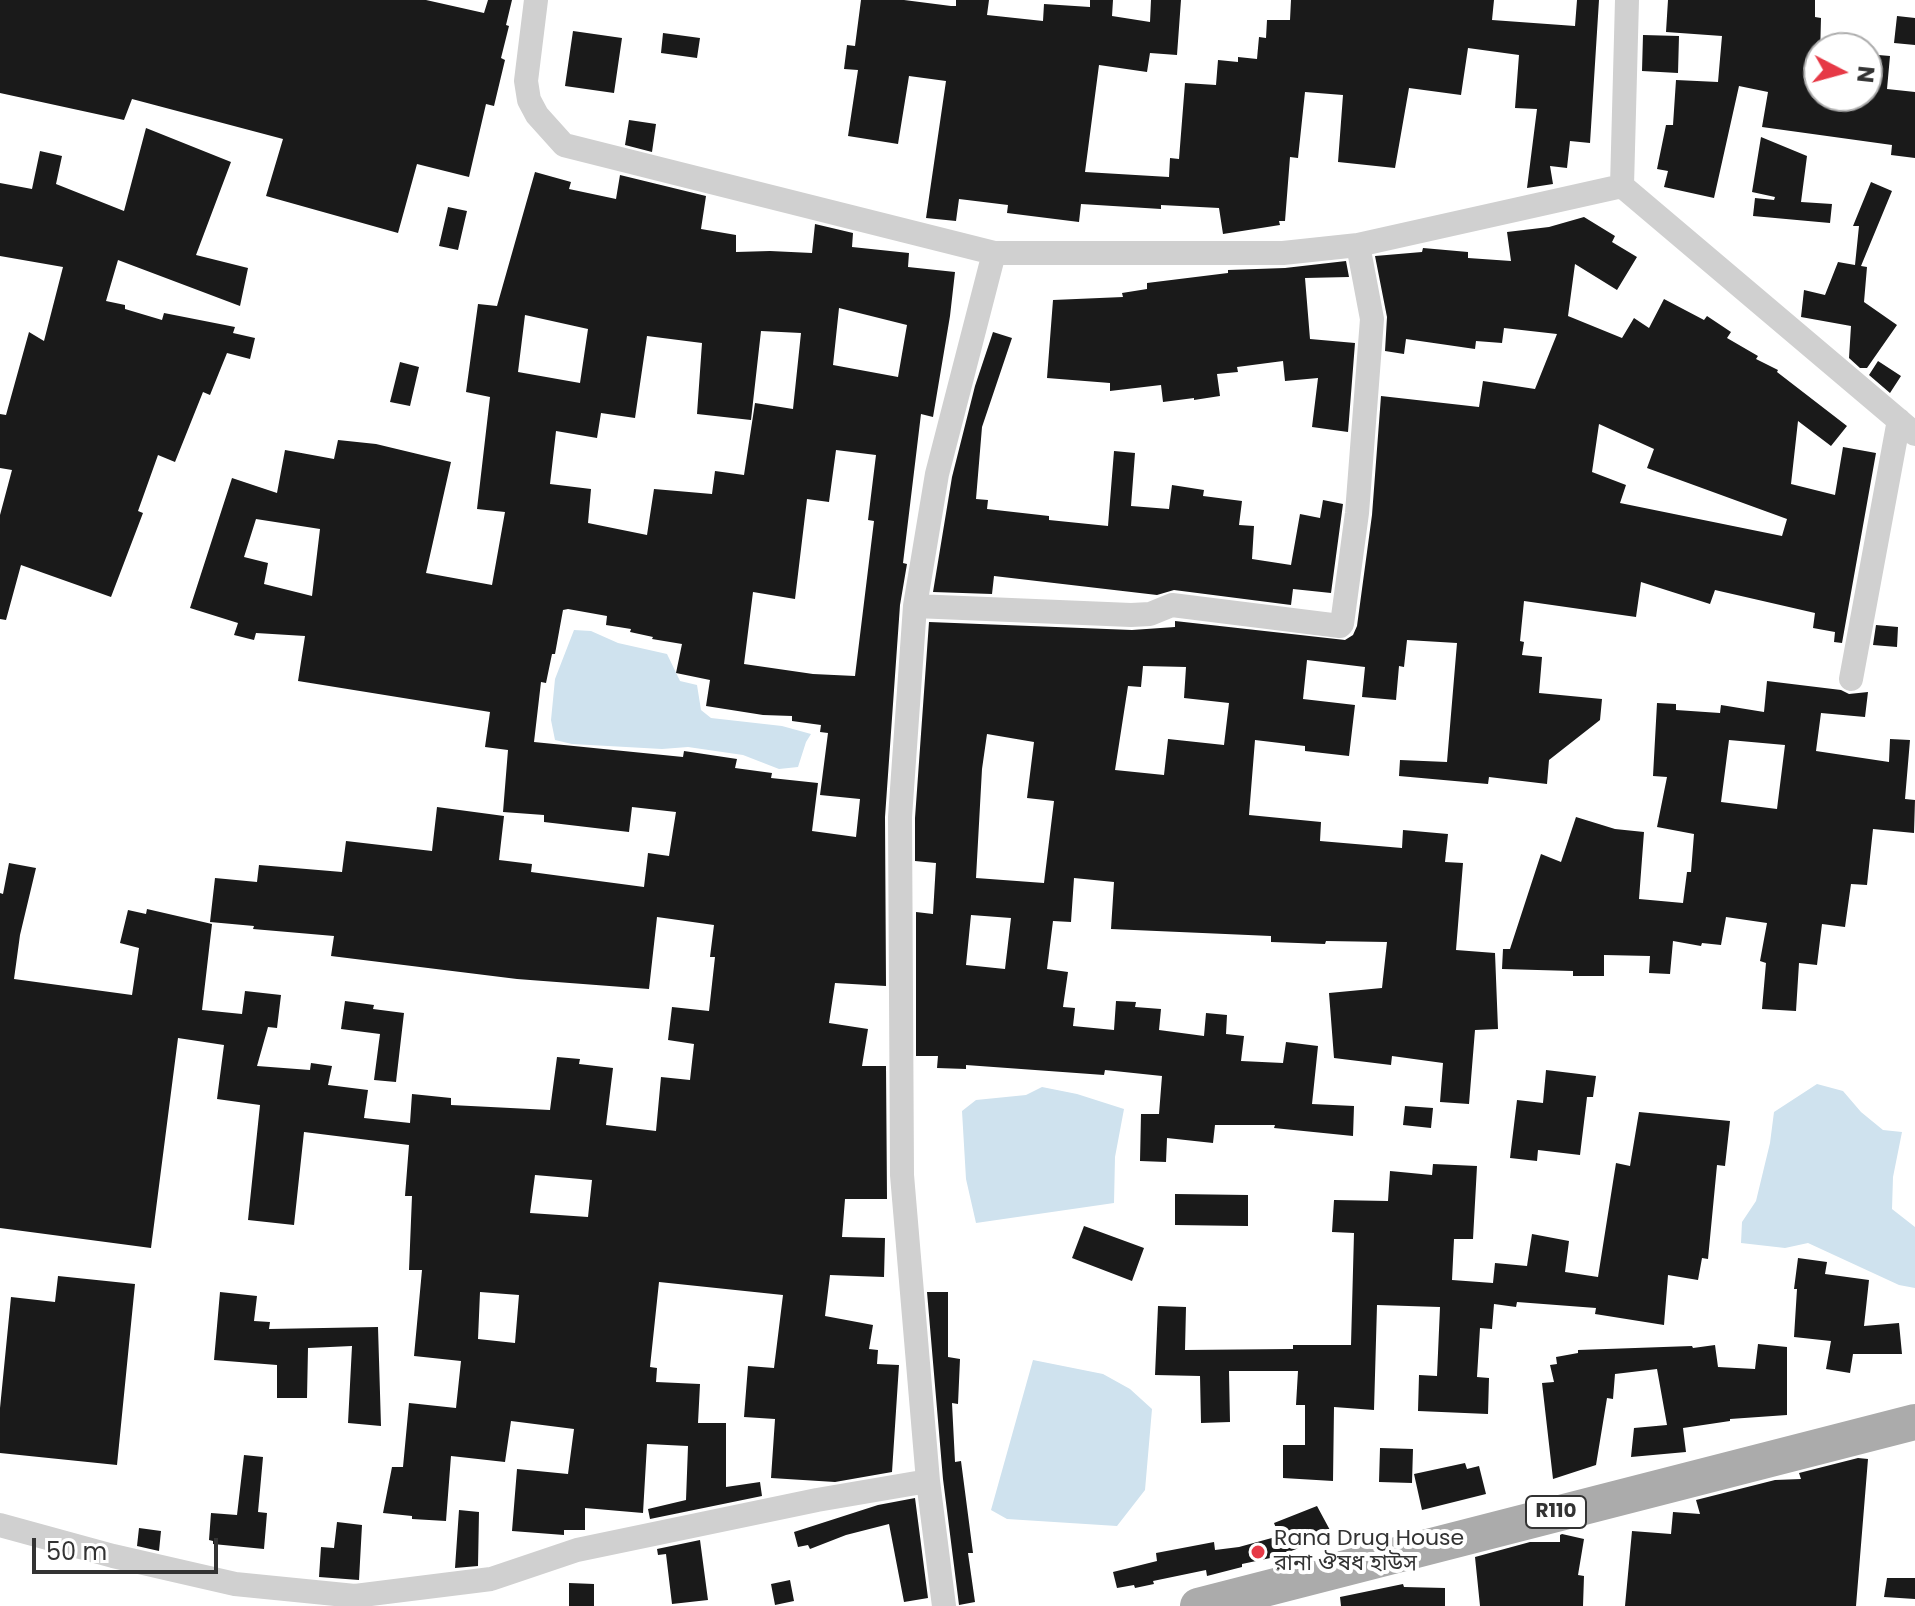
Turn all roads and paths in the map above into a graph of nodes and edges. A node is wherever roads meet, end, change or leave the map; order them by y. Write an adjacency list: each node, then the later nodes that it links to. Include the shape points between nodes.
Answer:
1 (536, 0): 5 (street, via 526,81 529,100 564,145)
2 (1627, 0): 3 (street)
3 (1622, 186): 4 (street); 6 (street)
4 (1358, 245): 5 (street, via 1283,253); 7 (street, via 1372,319 1357,513 1340,626 1172,605 1141,615)
5 (994, 253): 7 (street, via 937,474)
6 (1907, 427): 8 (street)
7 (915, 606): 10 (street, via 900,817 902,1175)
8 (1851, 679)
9 (1915, 1422): 13 (main road, R110)
10 (928, 1481): 11 (street, via 577,1550 491,1579 355,1596 235,1584); 12 (street)
11 (0, 1525)
12 (944, 1606)
13 (1198, 1606)

